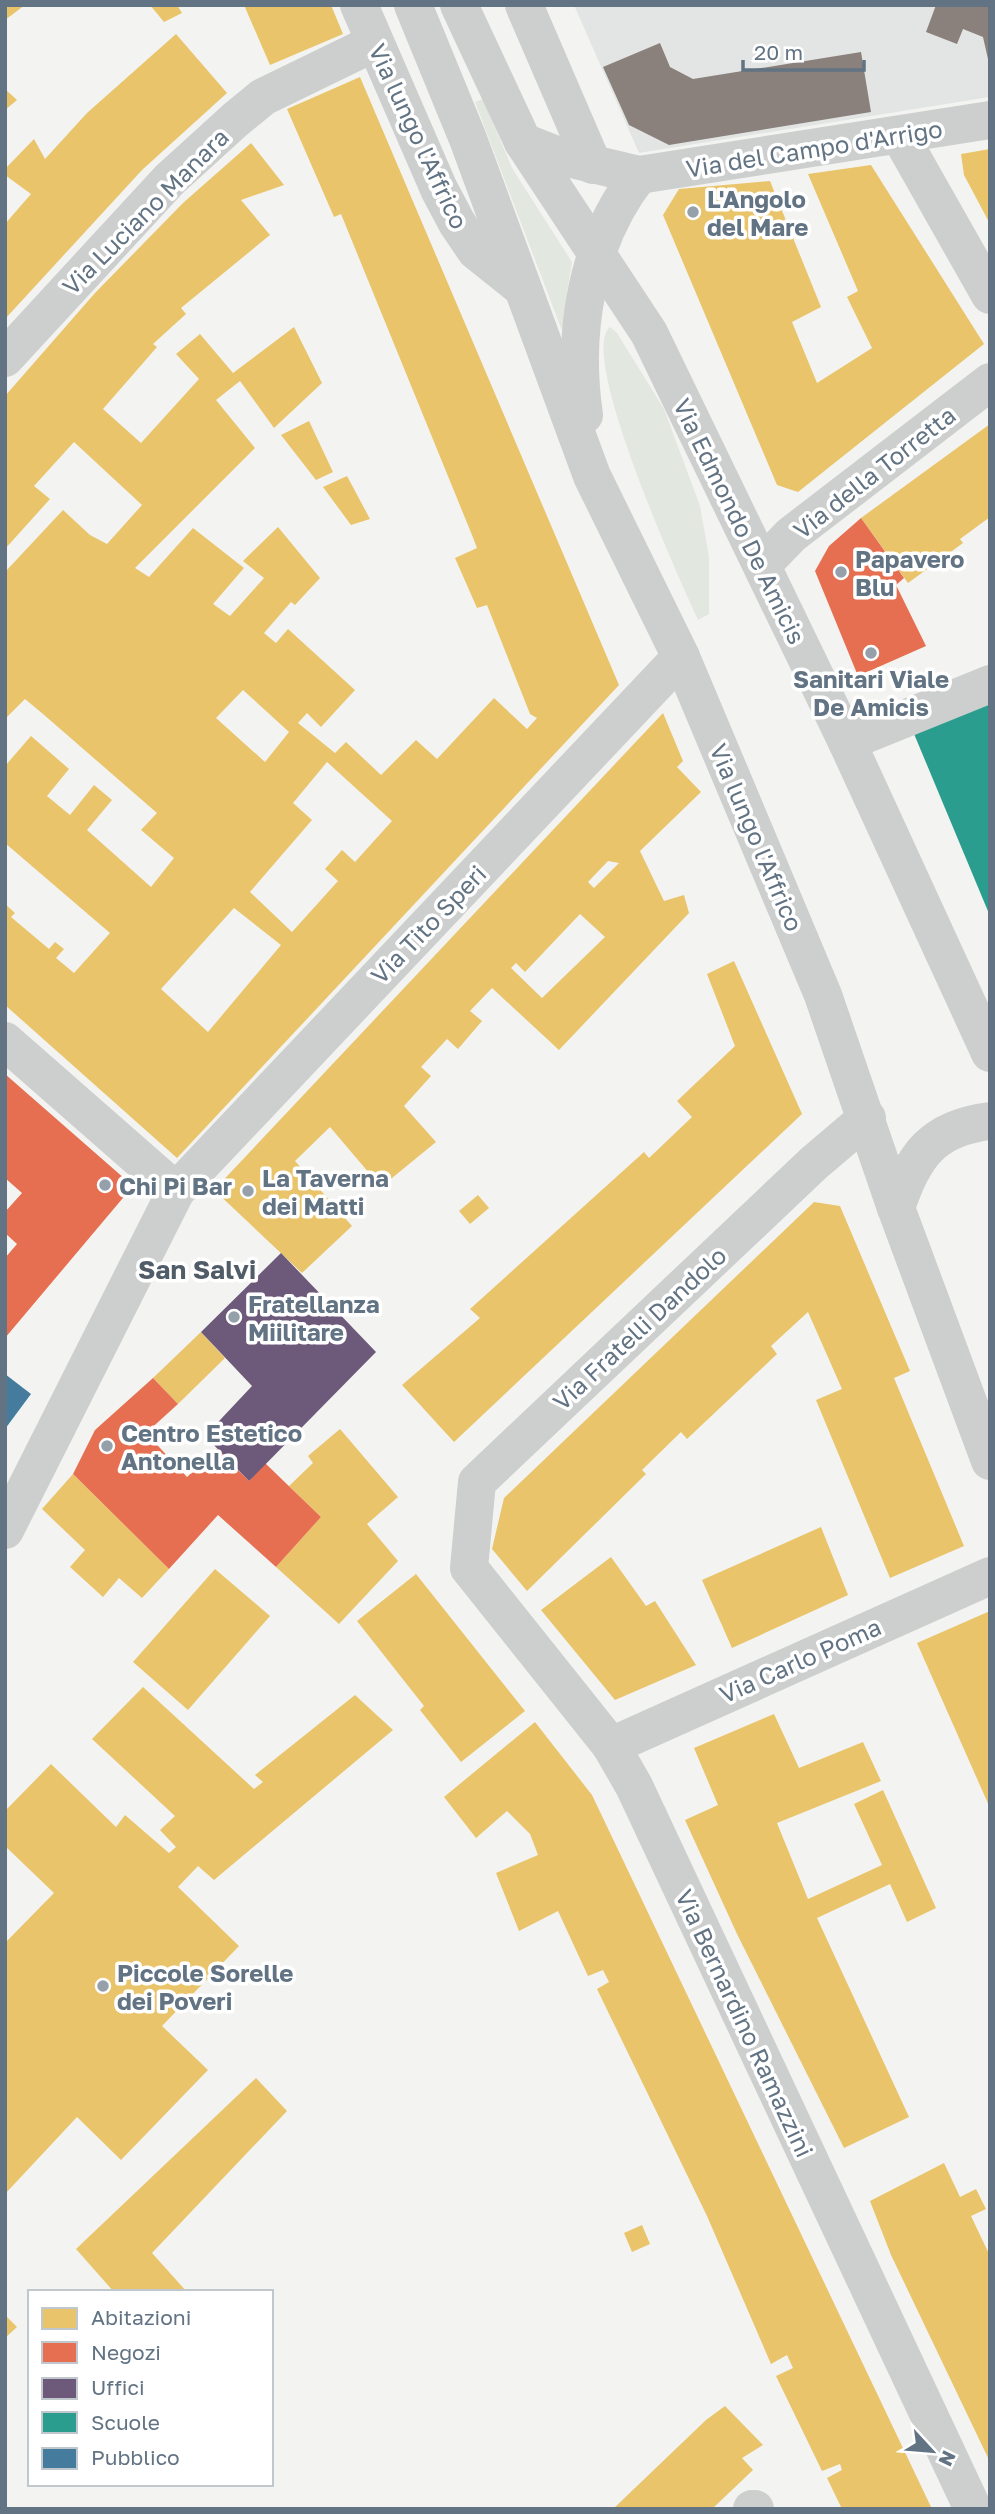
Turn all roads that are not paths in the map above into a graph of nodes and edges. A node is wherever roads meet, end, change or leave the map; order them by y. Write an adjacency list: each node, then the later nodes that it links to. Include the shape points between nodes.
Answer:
1 (359, 5): 5 (street, Via lungo l'Affrico)
2 (413, 5): 12 (street, Via lungo l'Affrico, via 468,139)
3 (459, 5): 8 (street, Via Edmondo De Amicis)
4 (524, 5): 9 (street)
5 (374, 43): 12 (street, Via lungo l'Affrico, via 457,223 476,251); 14 (street, Via Luciano Manara, via 263,97 235,120 169,180)
6 (990, 120): 7 (street, Via del Campo d'Arrigo)
7 (900, 135): 10 (street, Via del Campo d'Arrigo); 13 (street)
8 (523, 142): 9 (street, Via del Campo d'Arrigo); 11 (street, Via Edmondo De Amicis)
9 (593, 165): 10 (street, Via del Campo d'Arrigo)
10 (639, 175): 11 (street, via 614,212)
11 (596, 256): 16 (street, Via lungo l'Affrico, via 578,359); 17 (street, Via Edmondo De Amicis, via 649,332)
12 (521, 288): 16 (street, Via lungo l'Affrico)
13 (990, 295)
14 (5, 358)
15 (990, 382): 17 (street, Via della Torretta, via 791,535)
16 (592, 476): 18 (street, Via lungo l'Affrico)
17 (762, 565): 20 (street, Via Edmondo De Amicis)
18 (681, 657): 23 (street, Via lungo l'Affrico, via 823,995); 25 (street, Via Tito Speri)
19 (990, 684): 20 (street)
20 (846, 742): 22 (street, Via Edmondo De Amicis)
21 (5, 1041): 25 (street)
22 (990, 1053)
23 (867, 1118): 26 (street, Via lungo l'Affrico); 29 (street, Via Fratelli Dandolo, via 804,1172 477,1482)
24 (990, 1121): 26 (street, via 942,1134 932,1143 909,1174)
25 (164, 1181): 28 (street, Via Tito Speri)
26 (896, 1208): 27 (street, Via lungo l'Affrico)
27 (990, 1461)
28 (6, 1528)
29 (469, 1568): 31 (street, Via Bernardino Ramazzini)
30 (990, 1576): 31 (street, Via Carlo Poma)
31 (611, 1746): 32 (street, Via Bernardino Ramazzini, via 634,1786)
32 (973, 2509)

